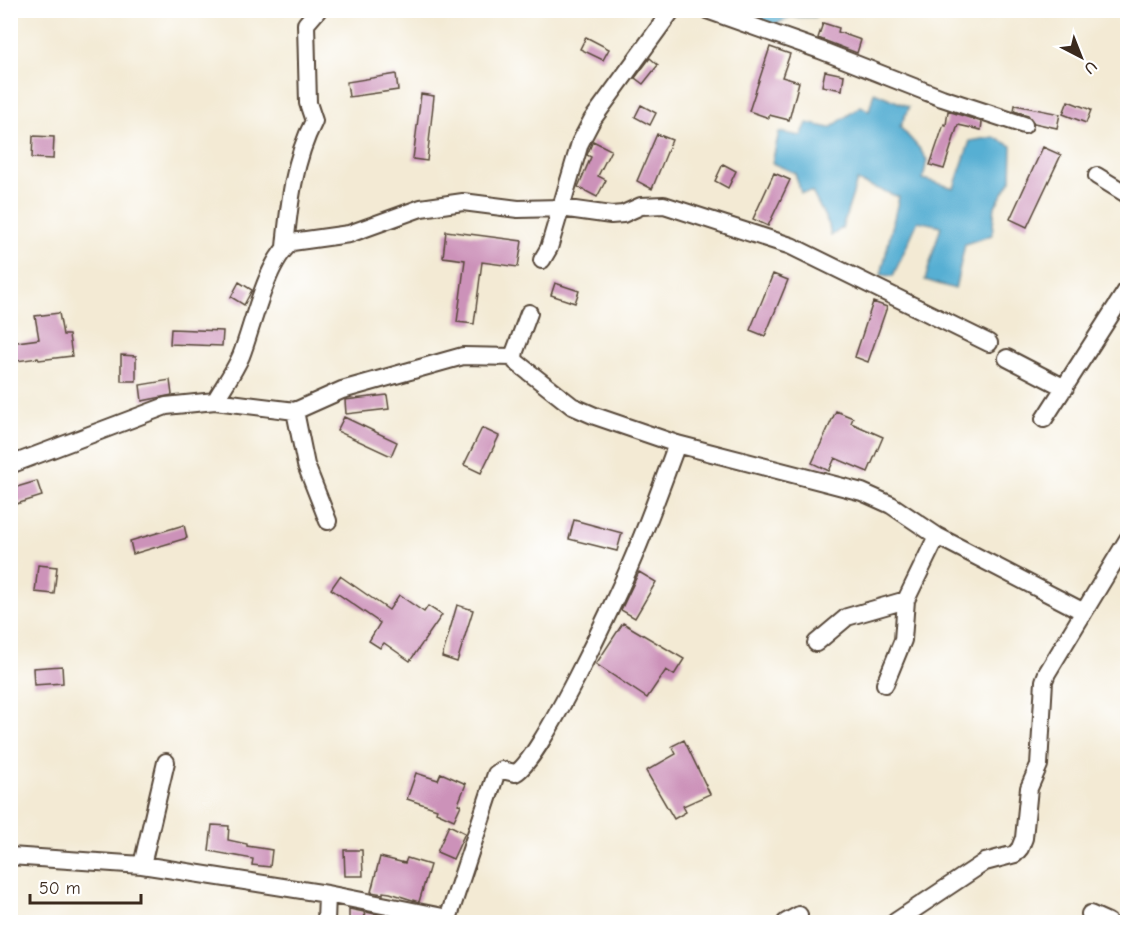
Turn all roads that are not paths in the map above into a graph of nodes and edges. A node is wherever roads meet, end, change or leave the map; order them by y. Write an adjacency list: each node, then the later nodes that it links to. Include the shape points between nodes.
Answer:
1 (318, 10): 8 (street, via 306,24 308,103 314,121 299,157)
2 (672, 10): 7 (street, via 592,120 573,161)
3 (707, 10): 4 (street)
4 (1024, 125)
5 (1097, 176): 6 (street)
6 (1128, 195)
7 (561, 208): 8 (street, via 463,202 421,208 349,234 292,242); 9 (street); 12 (street, via 611,215 641,206 664,205 791,246)
8 (285, 247): 16 (street, via 260,299 240,359)
9 (542, 260)
10 (1128, 288): 15 (street)
11 (529, 313): 13 (street)
12 (988, 343)
13 (514, 357): 17 (street, via 463,356 342,390); 19 (street, via 578,409)
14 (1007, 358): 15 (street)
15 (1065, 388): 18 (street)
16 (214, 401): 17 (street); 20 (street, via 166,406)
17 (295, 411): 21 (street, via 306,465)
18 (1044, 419)
19 (677, 444): 22 (street, via 862,492 891,505); 33 (street, via 631,565 578,677 523,769 496,774)
20 (10, 465)
21 (328, 521)
22 (938, 536): 24 (street); 25 (street)
23 (1128, 539): 25 (street)
24 (906, 600): 26 (street, via 847,617); 27 (street, via 903,640)
25 (1084, 612): 35 (street, via 1044,681 1039,765 1029,788 1020,849 985,862)
26 (816, 643)
27 (885, 684)
28 (166, 762): 30 (street)
29 (10, 856): 30 (street)
30 (142, 865): 31 (street)
31 (327, 894): 33 (street); 34 (street)
32 (1090, 914): 36 (street)
33 (448, 920)
34 (326, 922)
35 (896, 922)
36 (1108, 922)

